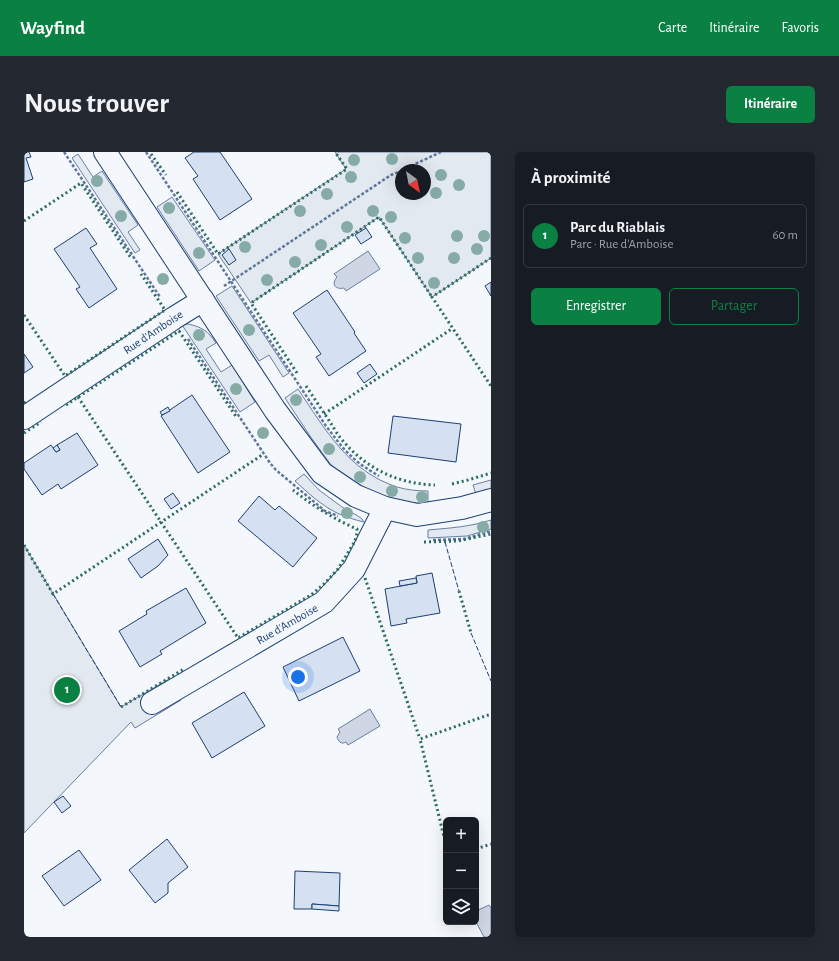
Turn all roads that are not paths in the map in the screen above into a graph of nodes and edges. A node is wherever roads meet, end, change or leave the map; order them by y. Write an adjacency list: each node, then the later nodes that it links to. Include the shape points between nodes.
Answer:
1 (105, 152): 2 (street)
2 (203, 300): 3 (street, Rue d'Amboise); 5 (street, via 275,410 322,473 356,496)
3 (24, 418)
4 (491, 500): 5 (street, via 462,508 417,515)
5 (386, 508): 6 (street, Rue d'Amboise, via 354,569 324,602)
6 (152, 703)

